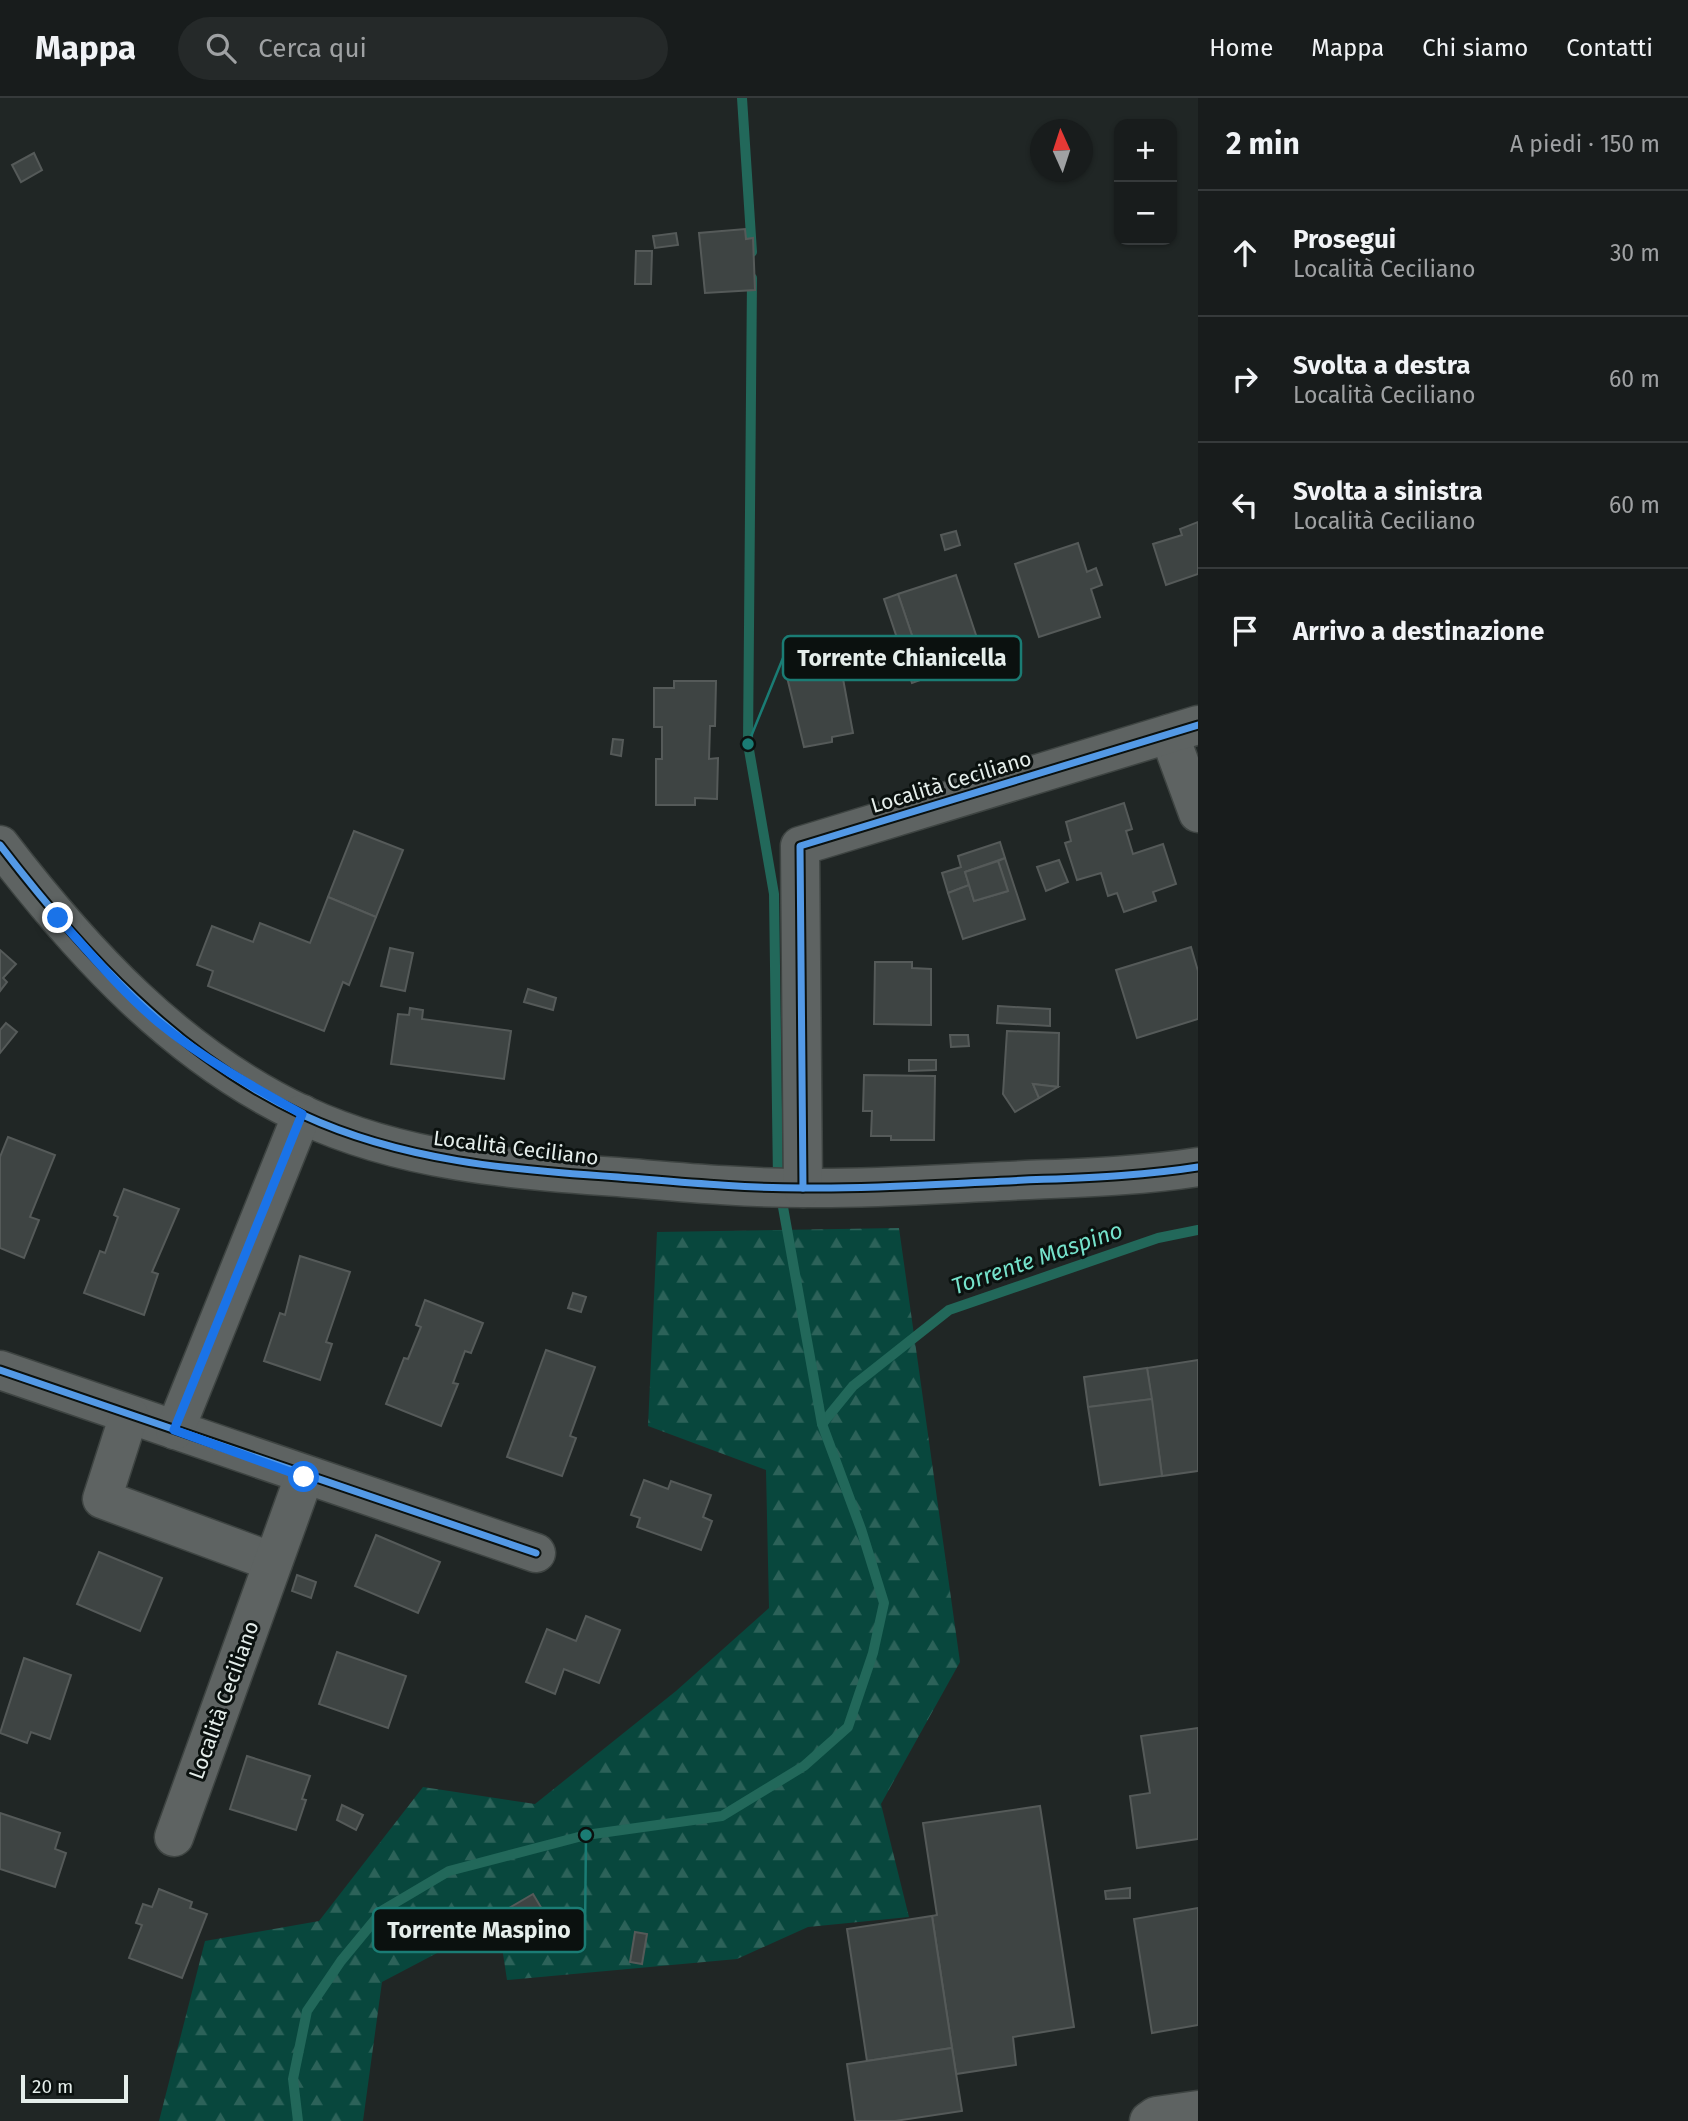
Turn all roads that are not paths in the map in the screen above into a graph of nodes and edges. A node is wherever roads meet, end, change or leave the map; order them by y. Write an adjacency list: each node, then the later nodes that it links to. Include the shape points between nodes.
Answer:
1 (1183, 730): 2 (street, Località Ceciliano); 6 (street, Località Ceciliano, via 800,846)
2 (1198, 813)
3 (0, 845): 4 (street, Località Ceciliano, via 108,974 158,1022 231,1073)
4 (302, 1114): 6 (street, Località Ceciliano, via 382,1144 486,1166); 9 (street)
5 (1198, 1167): 6 (street, Località Ceciliano, via 1135,1175)
6 (803, 1188)
7 (0, 1370): 8 (street)
8 (130, 1415): 9 (street); 12 (street, via 102,1499)
9 (174, 1430): 10 (street)
10 (304, 1477): 11 (street); 12 (street, Località Ceciliano)
11 (536, 1553)
12 (274, 1562): 13 (street, Località Ceciliano)
13 (174, 1837)
14 (1198, 2110): 15 (street)
15 (1149, 2121)

